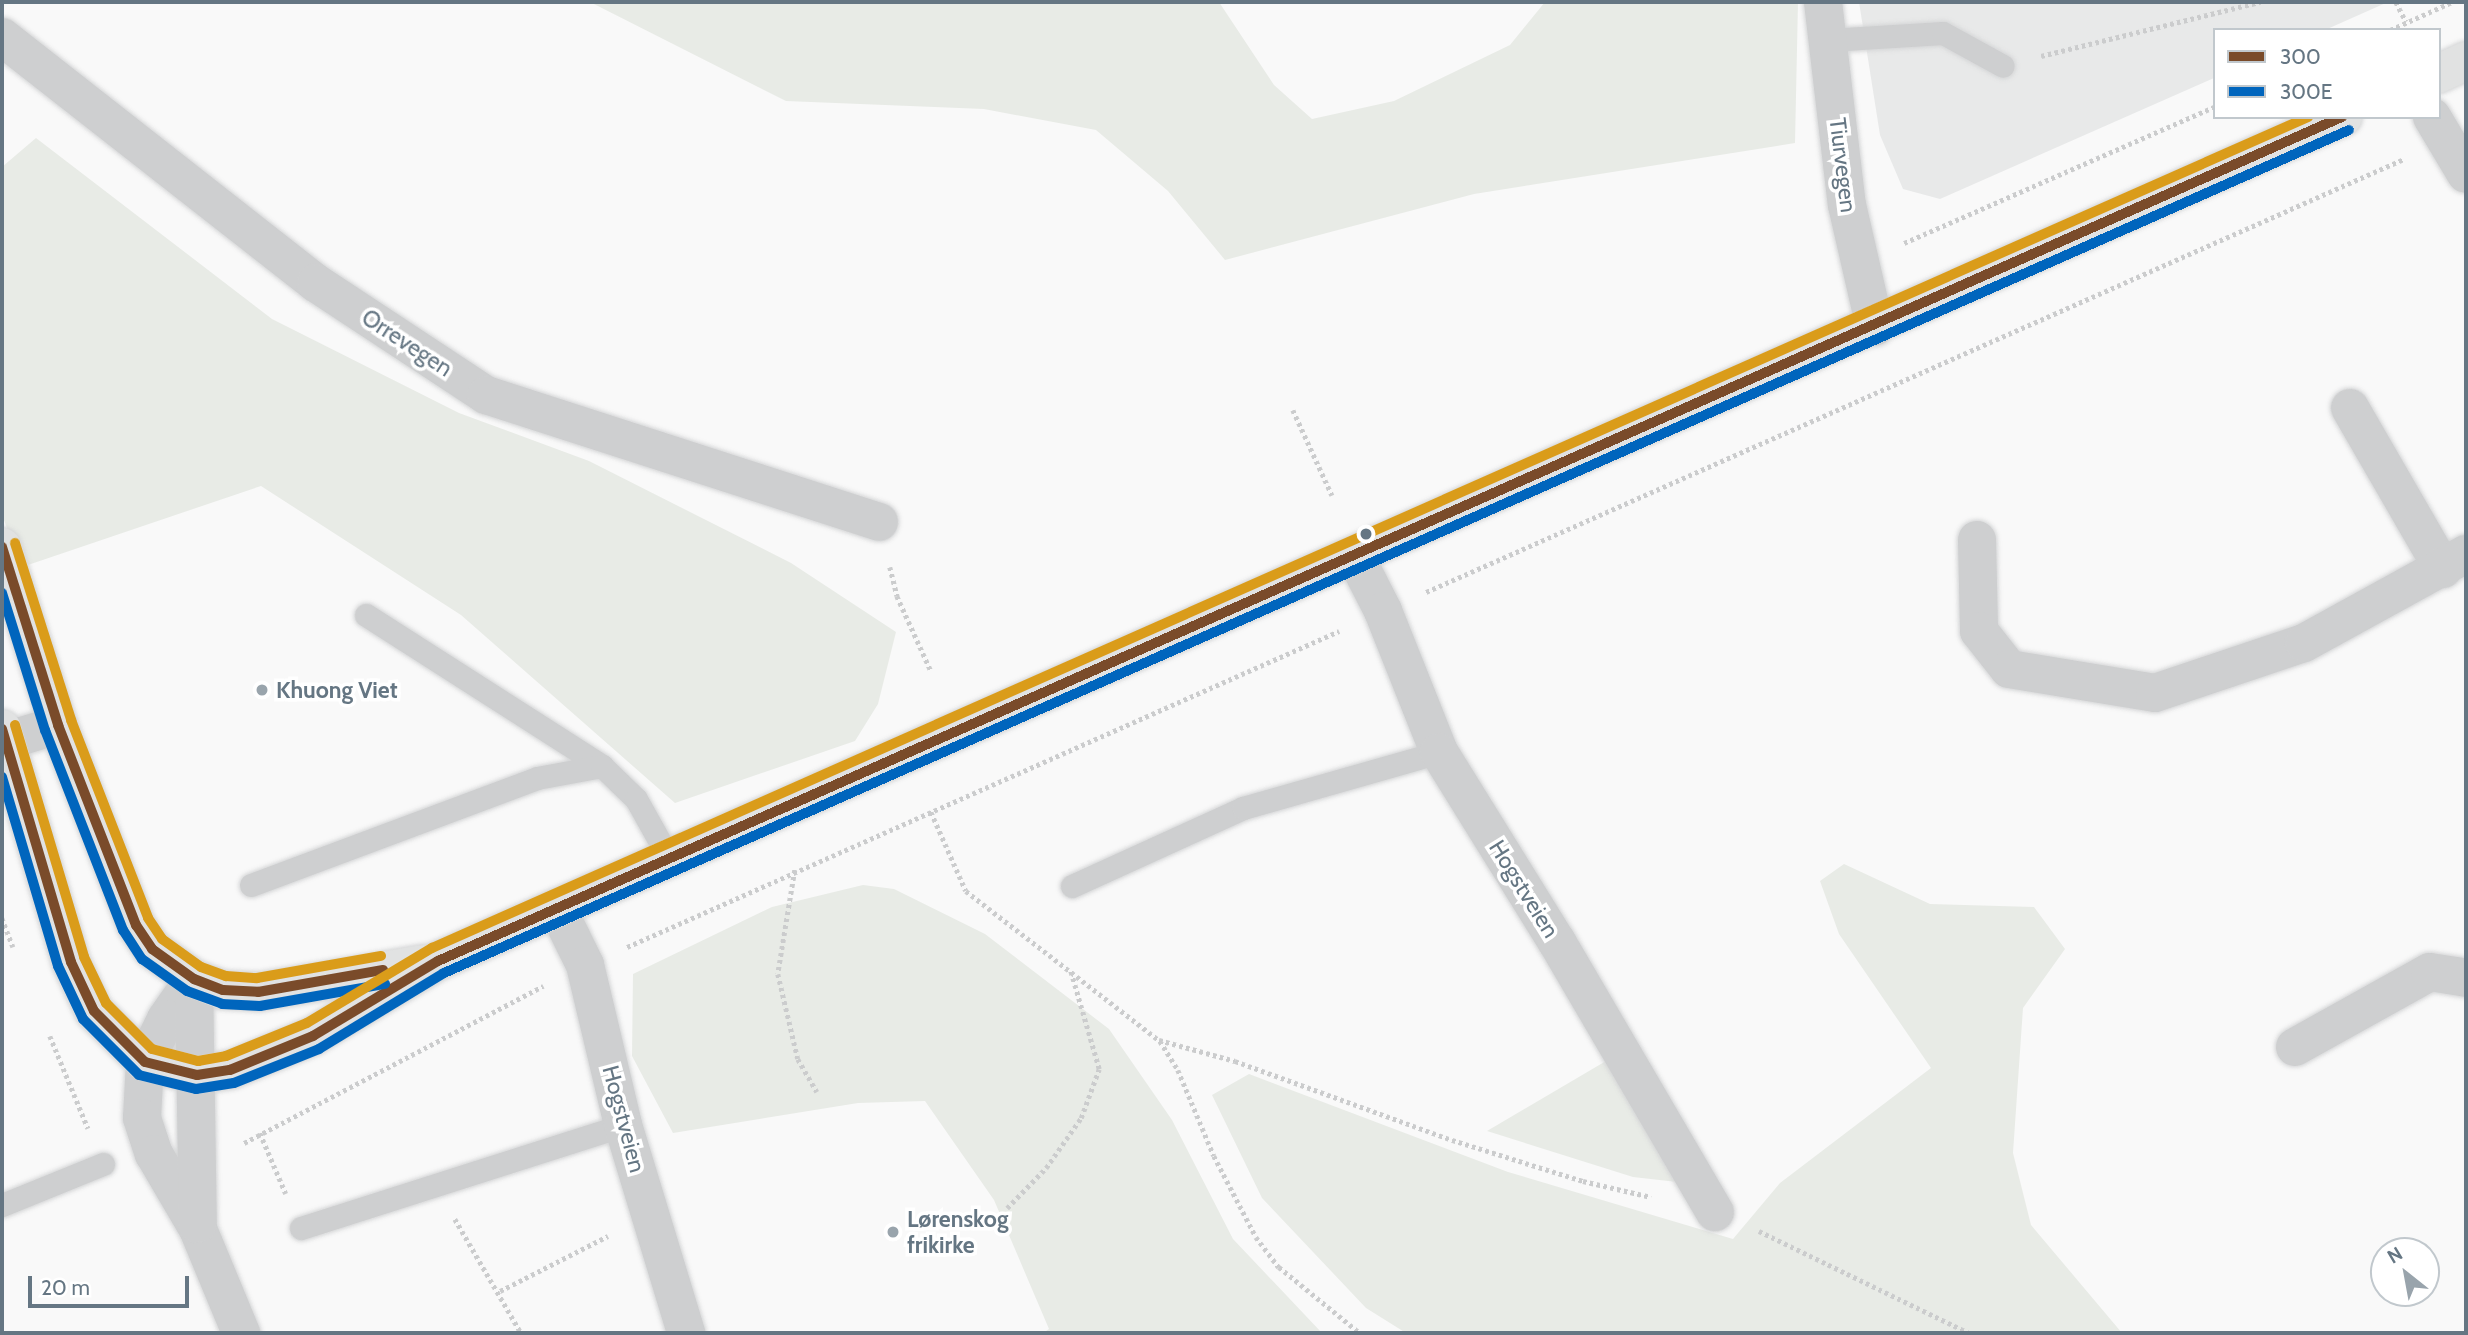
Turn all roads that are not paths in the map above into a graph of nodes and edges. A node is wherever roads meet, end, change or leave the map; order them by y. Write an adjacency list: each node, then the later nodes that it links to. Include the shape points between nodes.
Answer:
1 (1823, 2): 3 (street, Tiurvegen)
2 (2, 37): 12 (street, Orrevegen, via 316,283 486,395)
3 (1828, 40): 5 (lane, via 1943,33); 10 (street, Tiurvegen, via 1857,264)
4 (2466, 61): 6 (main road)
5 (2003, 66)
6 (2440, 73)
7 (2339, 119): 10 (main road)
8 (2438, 130): 9 (street)
9 (2466, 174)
10 (1875, 327): 15 (main road)
11 (2350, 408): 16 (street)
12 (879, 522)
13 (1977, 540): 16 (street, via 1979,631 2009,669 2155,692 2304,643)
14 (2, 547): 18 (main road)
15 (1355, 556): 20 (street, Hogstveien, via 1383,611); 22 (main road)
16 (2455, 561)
17 (366, 615): 21 (lane)
18 (58, 725): 19 (street); 28 (main road, via 136,925 152,948)
19 (3, 737): 30 (main road, via 81,986 106,1027)
20 (1439, 752): 24 (lane, via 1243,808); 35 (street, Hogstveien)
21 (602, 766): 22 (lane, via 636,799); 23 (lane, via 537,778)
22 (669, 858): 25 (main road)
23 (251, 885)
24 (1072, 886)
25 (557, 908): 26 (main road); 32 (street, Hogstveien, via 585,965)
26 (439, 961): 28 (main road, via 258,992 223,990); 31 (main road, via 355,1014 269,1057)
27 (2466, 978): 29 (street, via 2430,972)
28 (194, 979): 30 (street, via 166,1019); 31 (street)
29 (2295, 1047)
30 (145, 1062): 31 (main road); 37 (street, via 142,1118 154,1154)
31 (197, 1075): 37 (street)
32 (623, 1125): 36 (lane); 39 (street, Hogstveien)
33 (103, 1164): 34 (lane)
34 (2, 1205)
35 (1715, 1212)
36 (300, 1228)
37 (198, 1229): 38 (street)
38 (241, 1333)
39 (686, 1333)

